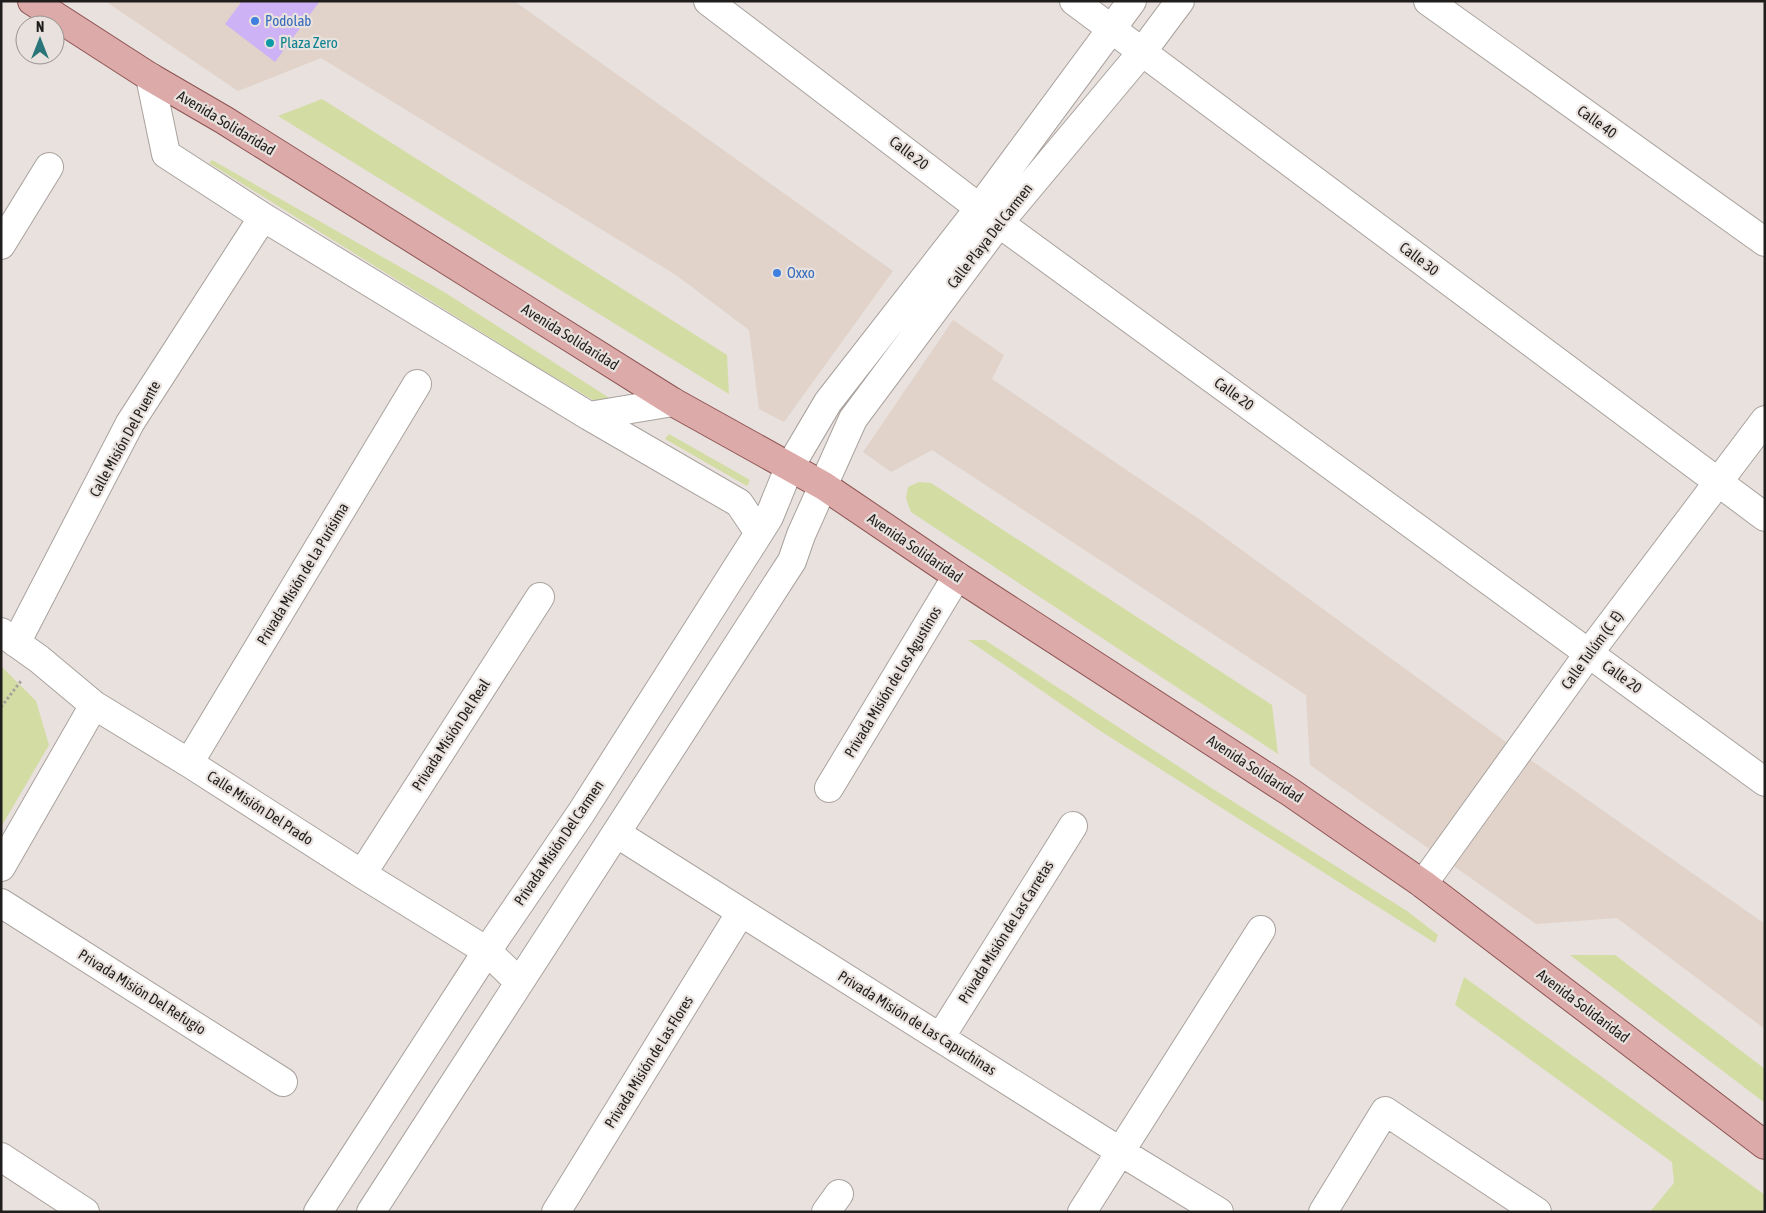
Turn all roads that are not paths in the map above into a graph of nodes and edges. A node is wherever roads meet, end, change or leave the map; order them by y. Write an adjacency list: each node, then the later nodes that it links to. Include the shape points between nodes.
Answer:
1 (32, 1): 9 (main road, Avenida Solidaridad)
2 (708, 1): 11 (street, Calle 20)
3 (1074, 1): 7 (street, Calle 30)
4 (1132, 1): 7 (street, Calle Playa Del Carmen)
5 (1180, 1): 8 (street, Calle Playa Del Carmen)
6 (1428, 1): 13 (street, Calle 40)
7 (1112, 29): 8 (street, Calle 30); 11 (street, Calle Playa Del Carmen)
8 (1142, 52): 11 (street, Calle Playa Del Carmen); 20 (street, Calle 30)
9 (150, 77): 12 (street, via 166,154); 16 (main road, Avenida Solidaridad, via 224,120)
10 (49, 167): 14 (street)
11 (989, 215): 19 (street, Calle Playa Del Carmen, via 828,402); 21 (street, Calle Playa Del Carmen, via 853,418); 27 (street, Calle 20)
12 (263, 217): 17 (street); 26 (street, Calle Misión Del Puente, via 130,423)
13 (1765, 242)
14 (1, 245)
15 (417, 384): 29 (street, Privada Misión de La Purísima)
16 (673, 402): 17 (street); 19 (main road, Avenida Solidaridad)
17 (589, 416): 23 (street, via 739,502)
18 (1765, 420): 20 (street, Calle Tulúm (C. E))
19 (789, 468): 21 (main road, Avenida Solidaridad); 23 (street, Privada Misión Del Carmen)
20 (1718, 482): 22 (street, Calle 30); 27 (street, Calle Tulúm (C. E))
21 (824, 486): 24 (main road, Avenida Solidaridad); 33 (street, via 792,561)
22 (1765, 517)
23 (759, 533): 40 (street, Privada Misión Del Carmen, via 581,812)
24 (957, 576): 31 (street, Privada Misión de Los Agustinos); 36 (main road, Avenida Solidaridad, via 1290,792)
25 (540, 597): 35 (street, Privada Misión Del Real)
26 (9, 637): 28 (street, Calle Misión Del Prado)
27 (1589, 653): 30 (street, Calle 20); 36 (street, Calle Tulúm (C. E))
28 (94, 705): 29 (street, Calle Misión Del Prado); 34 (street)
29 (190, 763): 35 (street, Calle Misión Del Prado)
30 (1765, 782)
31 (829, 788)
32 (1073, 826): 42 (street, Privada Misión de Las Carretas)
33 (616, 833): 38 (street, Privada Misión de Las Capuchinas); 41 (street)
34 (1, 867)
35 (362, 874): 40 (street, Calle Misión Del Prado)
36 (1423, 884): 44 (main road, Avenida Solidaridad)
37 (1, 903): 43 (street, Privada Misión Del Refugio)
38 (741, 912): 42 (street, Privada Misión de Las Capuchinas); 50 (street, Privada Misión de Las Flores)
39 (1261, 930): 45 (street)
40 (487, 951): 41 (street, Calle Misión Del Prado); 48 (street, Privada Misión Del Carmen)
41 (519, 982): 49 (street)
42 (940, 1038): 45 (street, Privada Misión de Las Capuchinas)
43 (283, 1082)
44 (1765, 1146)
45 (1120, 1152): 51 (street); 52 (street, Privada Misión de Las Capuchinas)
46 (1, 1157): 47 (street)
47 (85, 1212)
48 (318, 1212)
49 (371, 1212)
50 (556, 1212)
51 (1082, 1212)
52 (1219, 1212)
53 (1323, 1212): 54 (street, via 1384,1111)
54 (1537, 1212)

